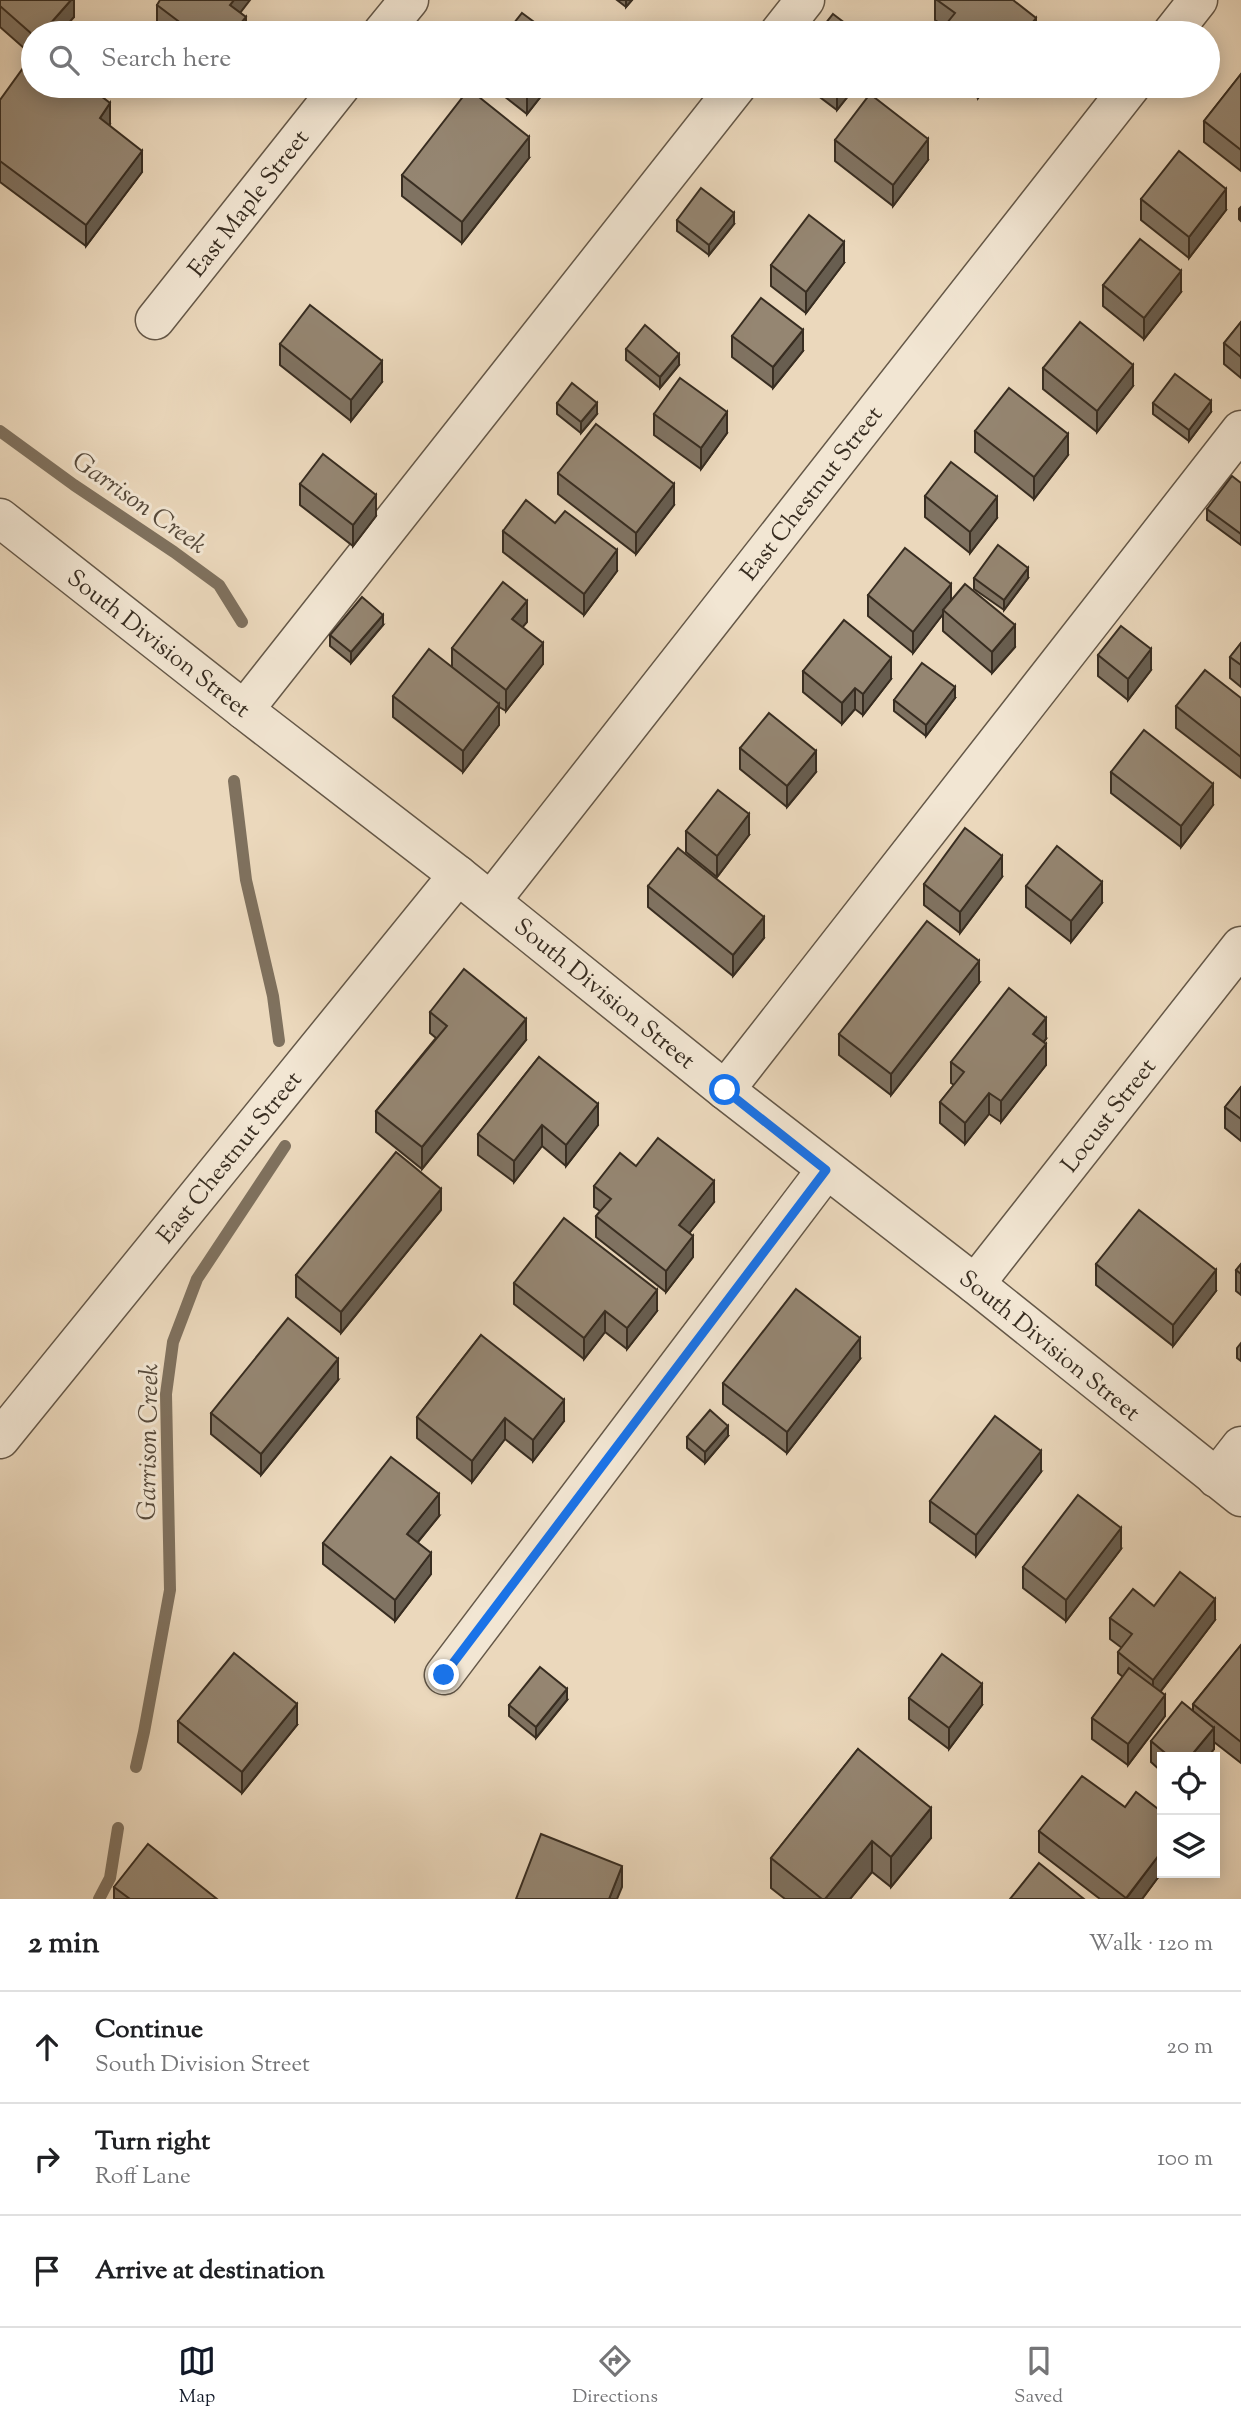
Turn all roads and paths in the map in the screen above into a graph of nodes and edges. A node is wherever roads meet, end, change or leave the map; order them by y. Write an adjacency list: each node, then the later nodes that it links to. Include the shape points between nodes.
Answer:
1 (409, 0): 4 (street)
2 (805, 0): 5 (street)
3 (1198, 0): 6 (street)
4 (392, 21)
5 (788, 21)
6 (1181, 21)
7 (331, 98): 10 (street, East Maple Street)
8 (728, 98): 13 (street)
9 (1122, 98): 15 (street, East Chestnut Street)
10 (155, 320)
11 (1241, 430): 17 (street)
12 (0, 518): 13 (street, South Division Street)
13 (244, 710): 14 (street, South Division Street)
14 (458, 875): 15 (street, South Division Street); 20 (street, East Chestnut Street)
15 (491, 901): 17 (street, South Division Street)
16 (1241, 946): 19 (street, Locust Street)
17 (725, 1090): 18 (street, South Division Street)
18 (826, 1170): 19 (street, South Division Street); 23 (street)
19 (975, 1284): 22 (street, South Division Street)
20 (0, 1439)
21 (1241, 1446): 22 (street)
22 (1228, 1488)
23 (444, 1675)

